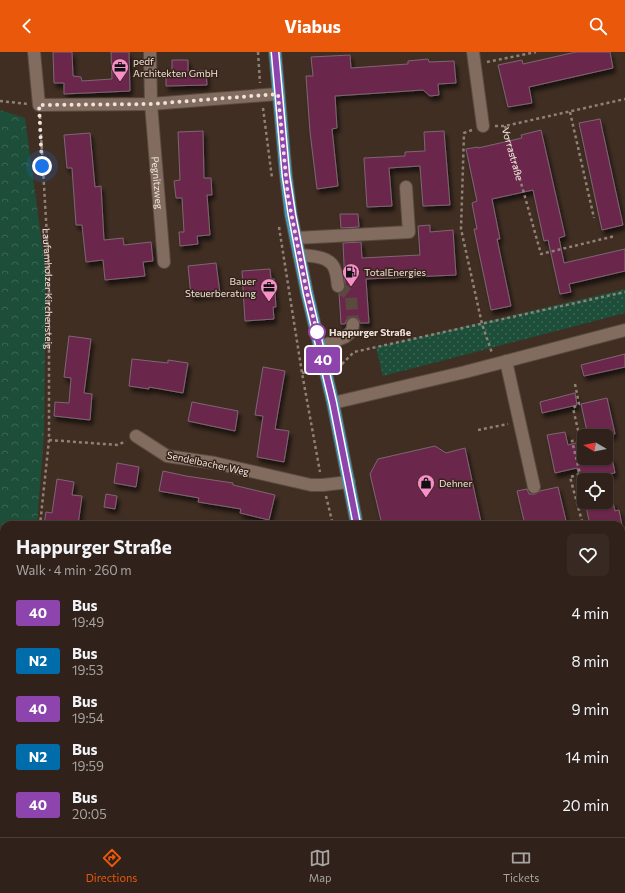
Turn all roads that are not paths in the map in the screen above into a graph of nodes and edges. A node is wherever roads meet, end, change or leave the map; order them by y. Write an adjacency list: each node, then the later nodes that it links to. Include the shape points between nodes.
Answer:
1 (34, 52): 6 (street, via 39,105)
2 (150, 52): 6 (street, Pegnitzweg)
3 (275, 52): 5 (main road)
4 (473, 52): 7 (street)
5 (278, 94): 6 (street); 9 (main road, via 286,176)
6 (151, 104): 11 (street, Pegnitzweg)
7 (483, 126)
8 (406, 187): 9 (street, via 409,232)
9 (296, 238): 10 (main road)
10 (300, 255): 12 (street, via 318,257 330,262 335,269); 15 (main road)
11 (164, 262)
12 (338, 286)
13 (353, 324): 15 (street, via 352,331 345,337)
14 (625, 330): 16 (street)
15 (320, 347): 17 (main road)
16 (500, 362): 17 (street); 20 (street, via 519,421)
17 (333, 403): 19 (main road)
18 (136, 436): 19 (street, Sendelbacher Weg, via 167,456 215,463 299,484)
19 (349, 482): 21 (main road)
20 (534, 487)
21 (356, 521)

